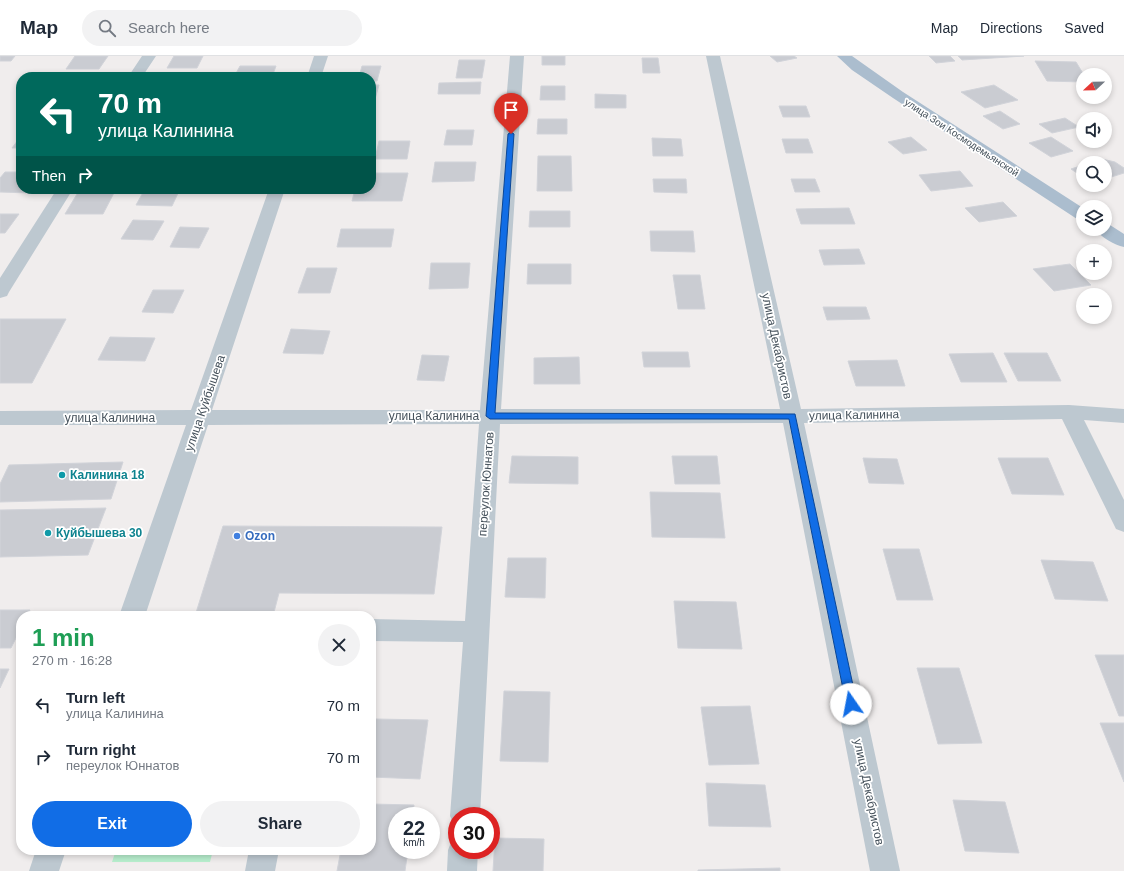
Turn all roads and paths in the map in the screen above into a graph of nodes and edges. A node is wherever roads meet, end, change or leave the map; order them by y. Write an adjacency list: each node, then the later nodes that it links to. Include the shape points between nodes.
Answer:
1 (148, 56): 6 (street)
2 (322, 56): 7 (street)
3 (517, 56): 16 (street, переулок Юннатов)
4 (713, 56): 17 (street, улица Декабристов)
5 (844, 56): 10 (main road, улица Зои Космодемьянской, via 879,83)
6 (138, 72)
7 (316, 72)
8 (62, 194): 13 (street)
9 (275, 194): 19 (street, улица Куйбышева)
10 (1076, 210)
11 (1112, 234): 12 (main road)
12 (1124, 242)
13 (0, 292)
14 (1124, 409): 15 (street, улица Калинина)
15 (1076, 413): 17 (street, улица Калинина); 18 (street, улица Калинина); 21 (street)
16 (490, 416): 17 (street, улица Калинина); 19 (street, улица Калинина); 24 (street, переулок Юннатов)
17 (792, 416): 32 (street, улица Декабристов)
18 (1124, 416)
19 (200, 417): 20 (street, улица Калинина); 22 (street, улица Куйбышева)
20 (0, 418)
21 (1124, 523)
22 (134, 611)
23 (376, 630): 24 (street)
24 (477, 632): 25 (street, переулок Юннатов)
25 (466, 807)
26 (49, 855): 29 (street)
27 (263, 855): 30 (street)
28 (463, 859): 31 (street)
29 (44, 871)
30 (260, 871)
31 (462, 871)
32 (885, 871)

